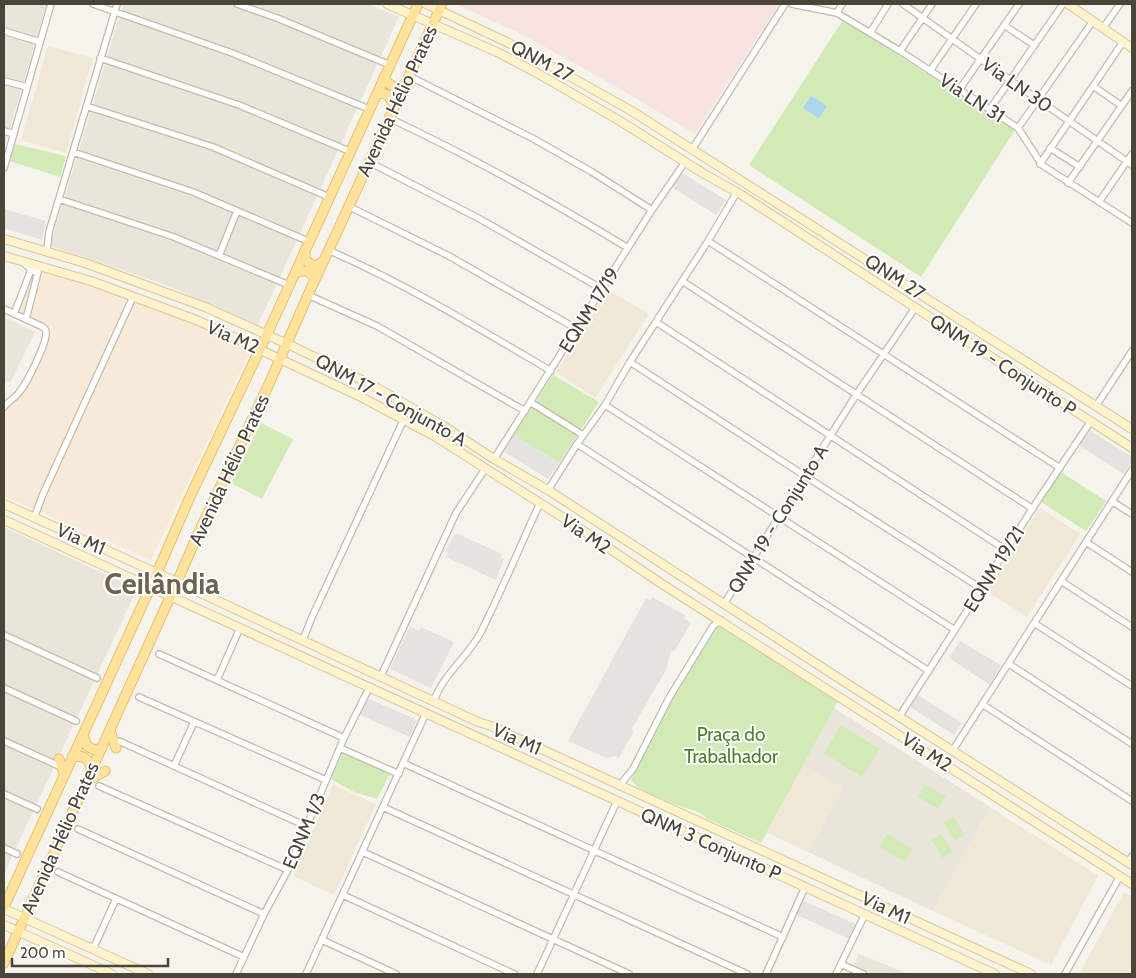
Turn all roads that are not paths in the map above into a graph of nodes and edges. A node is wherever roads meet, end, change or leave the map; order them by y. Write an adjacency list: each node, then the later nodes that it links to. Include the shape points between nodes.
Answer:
1 (51, 4): 31 (street)
2 (93, 4): 19 (street)
3 (117, 4): 19 (street)
4 (237, 4): 39 (street)
5 (387, 4): 21 (main road)
6 (418, 4): 21 (main road, Avenida Hélio Prates)
7 (426, 4): 18 (main road, QNM 27)
8 (784, 4): 62 (street)
9 (796, 4): 20 (street, Via LN 31)
10 (842, 4): 20 (street)
11 (888, 4): 28 (street)
12 (903, 4): 22 (street, Via LN 30)
13 (932, 4): 22 (street)
14 (976, 4): 30 (street)
15 (1019, 4): 25 (street)
16 (1068, 4): 23 (main road); 34 (street)
17 (1120, 4): 26 (street)
18 (441, 7): 24 (main road, Avenida Hélio Prates); 33 (main road, QNM 27)
19 (115, 11): 37 (street); 54 (street, via 232,53)
20 (837, 13): 28 (street, Via LN 31)
21 (412, 15): 24 (main road); 39 (main road, Avenida Hélio Prates)
22 (923, 18): 30 (street, Via LN 30); 36 (street)
23 (1094, 21): 26 (main road); 50 (street)
24 (433, 24): 29 (main road); 42 (main road, Avenida Hélio Prates)
25 (1004, 25): 34 (street); 38 (street)
26 (1103, 28): 32 (main road)
27 (4, 31): 31 (street)
28 (870, 33): 36 (street, Via LN 31)
29 (465, 37): 33 (main road, via 464,31 468,28); 68 (main road, via 620,120)
30 (951, 39): 38 (street, Via LN 30); 40 (street)
31 (40, 42): 46 (street)
32 (1123, 42): 35 (main road); 45 (street)
33 (510, 44): 62 (main road, QNM 27, via 623,105)
34 (1034, 45): 43 (street)
35 (1132, 48)
36 (900, 51): 40 (street, Via LN 31)
37 (100, 58): 51 (street); 64 (street, via 239,105)
38 (981, 59): 43 (street, Via LN 30); 47 (street)
39 (390, 65): 41 (main road, Avenida Hélio Prates)
40 (930, 71): 47 (street, Via LN 31)
41 (384, 78): 42 (main road, via 397,88); 49 (main road, Avenida Hélio Prates)
42 (407, 79): 52 (main road, Avenida Hélio Prates); 80 (street, via 532,138)
43 (1010, 80): 50 (street, Via LN 30); 55 (street)
44 (4, 81): 46 (street)
45 (1093, 86): 53 (street); 57 (street)
46 (27, 88): 60 (street)
47 (959, 90): 55 (street, Via LN 31)
48 (1132, 91): 53 (street)
49 (376, 95): 52 (main road, via 388,95); 54 (main road, Avenida Hélio Prates)
50 (1038, 100): 57 (street, Via LN 30); 58 (street)
51 (86, 106): 65 (street); 75 (street, via 213,147)
52 (395, 106): 56 (main road, Avenida Hélio Prates)
53 (1122, 106): 61 (street)
54 (369, 109): 64 (main road, Avenida Hélio Prates)
55 (990, 109): 58 (street, Via LN 31)
56 (389, 118): 67 (main road, Avenida Hélio Prates); 86 (street, via 505,175)
57 (1068, 121): 61 (street, Via LN 30); 63 (street)
58 (1018, 128): 70 (street, Via LN 31)
59 (4, 131): 60 (street)
60 (14, 134): 72 (street)
61 (1097, 142): 69 (street, Via LN 30); 71 (street)
62 (693, 148): 79 (main road, QNM 27)
63 (1050, 148): 70 (street); 71 (street)
64 (349, 151): 75 (main road, Avenida Hélio Prates)
65 (73, 152): 76 (street); 81 (street, via 193,192)
66 (1132, 154): 69 (street)
67 (369, 162): 78 (main road, Avenida Hélio Prates); 104 (street, via 480,219)
68 (685, 162): 74 (main road); 80 (street, EQNM 17/19)
69 (1130, 163): 77 (street)
70 (1040, 164): 73 (street, Via LN 31)
71 (1080, 167): 73 (street)
72 (4, 168)
73 (1068, 183): 77 (street, Via LN 31)
74 (738, 193): 79 (main road, via 780,218 788,214); 84 (street); 103 (main road)
75 (329, 197): 85 (main road, Avenida Hélio Prates)
76 (58, 199): 88 (street, via 47,238); 91 (street, via 174,237)
77 (1099, 202): 82 (street, Via LN 31)
78 (348, 206): 87 (main road, Avenida Hélio Prates); 116 (street, via 449,256)
79 (786, 207): 107 (main road, QNM 27)
80 (652, 210): 86 (street, EQNM 17/19)
81 (237, 211): 85 (street); 91 (street)
82 (1132, 223)
83 (4, 239): 88 (main road)
84 (708, 240): 100 (street); 121 (street)
85 (310, 242): 89 (main road, Avenida Hélio Prates)
86 (628, 248): 104 (street, EQNM 17/19)
87 (328, 250): 93 (main road, Avenida Hélio Prates); 124 (street, via 456,314)
88 (47, 251): 94 (main road, Via M2)
89 (305, 252): 93 (main road, via 305,259 312,266); 97 (main road, Avenida Hélio Prates)
90 (4, 256): 92 (main road, Via M2)
91 (219, 256): 102 (street)
92 (23, 261): 95 (street); 98 (main road, Via M2)
93 (323, 261): 99 (main road, Avenida Hélio Prates)
94 (85, 263): 96 (main road, Via M2); 98 (main road, via 87,270)
95 (31, 270): 111 (street); 112 (street, via 38,272)
96 (101, 270): 101 (main road, via 95,274); 108 (main road, Via M2)
97 (295, 273): 99 (main road, via 308,271); 102 (main road, Avenida Hélio Prates)
98 (80, 278): 101 (main road, Via M2)
99 (315, 279): 105 (main road, Avenida Hélio Prates)
100 (682, 281): 115 (street); 127 (street)
101 (96, 283): 106 (main road, Via M2)
102 (289, 285): 117 (main road, Avenida Hélio Prates)
103 (884, 288): 107 (main road, via 884,280 889,278 914,295); 110 (main road)
104 (602, 289): 116 (street, EQNM 17/19)
105 (308, 295): 118 (main road, Avenida Hélio Prates); 135 (street, via 377,326)
106 (133, 297): 113 (main road, Via M2); 160 (street)
107 (930, 300): 114 (main road, QNM 27)
108 (205, 307): 113 (main road, via 206,316); 117 (main road, Via M2)
109 (4, 309): 111 (street)
110 (916, 309): 114 (main road, via 958,330 962,328); 121 (street, QNM 19 - Conjunto A); 126 (main road, QNM 19 - Conjunto P)
111 (14, 314): 112 (street)
112 (26, 319): 130 (street, via 43,327 46,337 26,383 16,396)
113 (198, 321): 119 (main road, Via M2)
114 (963, 321): 129 (main road, QNM 27)
115 (656, 322): 123 (street); 142 (street)
116 (577, 329): 124 (street, EQNM 17/19)
117 (266, 335): 118 (main road, Via M2); 119 (main road, Avenida Hélio Prates)
118 (286, 344): 122 (main road, Avenida Hélio Prates); 125 (main road, QNM 17 - Conjunto A)
119 (260, 349): 122 (main road, Via M2); 172 (main road, Avenida Hélio Prates)
120 (1132, 351): 133 (street)
121 (884, 354): 127 (street, QNM 19 - Conjunto A); 148 (street)
122 (280, 358): 128 (main road, Via M2); 173 (main road, Avenida Hélio Prates)
123 (630, 362): 132 (street); 151 (street)
124 (551, 371): 131 (street, EQNM 17/19)
125 (370, 384): 128 (main road, via 362,391); 138 (main road, QNM 17 - Conjunto A)
126 (1042, 390): 129 (main road, via 1041,382 1048,380 1069,394); 137 (main road, QNM 19 - Conjunto P)
127 (856, 394): 142 (street, QNM 19 - Conjunto A); 156 (street)
128 (363, 398): 136 (main road, Via M2)
129 (1083, 398): 133 (main road, QNM 27)
130 (6, 399): 134 (street)
131 (530, 402): 135 (street, EQNM 17/19); 141 (street)
132 (605, 405): 141 (street); 159 (street)
133 (1096, 406): 139 (main road, QNM 27)
134 (4, 407)
135 (526, 411): 147 (street, EQNM 17/19)
136 (404, 419): 143 (main road, Via M2); 188 (street)
137 (1091, 422): 146 (main road, QNM 19 - Conjunto P); 148 (street, EQNM 19/21)
138 (442, 425): 140 (main road, QNM 17 - Conjunto A); 143 (main road, via 444,430)
139 (1132, 429)
140 (457, 434): 145 (main road, via 448,439); 147 (main road, QNM 17 - Conjunto A)
141 (583, 435): 144 (street)
142 (830, 436): 151 (street, QNM 19 - Conjunto A); 169 (street)
143 (436, 437): 145 (main road, Via M2)
144 (577, 444): 152 (street); 170 (street)
145 (449, 447): 149 (main road, Via M2)
146 (1132, 448)
147 (494, 459): 152 (main road)
148 (1060, 468): 156 (street, EQNM 19/21)
149 (485, 469): 155 (main road, Via M2); 194 (street, via 456,513)
150 (1132, 470): 153 (street)
151 (805, 476): 159 (street, QNM 19 - Conjunto A); 176 (street)
152 (548, 490): 157 (main road, QNM 19 - Conjunto A)
153 (1113, 502): 158 (street); 166 (street)
154 (4, 504): 160 (main road, Via M1)
155 (540, 504): 163 (main road, Via M2); 203 (street, via 480,633 438,688)
156 (1033, 508): 169 (street, EQNM 19/21)
157 (583, 514): 162 (main road, QNM 19 - Conjunto A); 163 (main road, via 581,522)
158 (1132, 514)
159 (779, 517): 170 (street, QNM 19 - Conjunto A); 185 (street)
160 (34, 518): 164 (main road, Via M1)
161 (5, 521): 164 (main road, via 6,512 11,512 48,529); 168 (main road, Via M1)
162 (596, 522): 165 (main road, via 588,525); 178 (main road, QNM 19 - Conjunto A)
163 (574, 525): 165 (main road, Via M2)
164 (64, 532): 167 (main road, Via M1)
165 (587, 534): 179 (main road, Via M2)
166 (1086, 542): 171 (street); 174 (street)
167 (100, 547): 168 (main road, via 101,554 95,558); 172 (main road, Via M1)
168 (63, 548): 175 (main road, Via M1)
169 (1006, 550): 176 (street, EQNM 19/21)
170 (753, 557): 178 (street, QNM 19 - Conjunto A); 193 (street)
171 (1132, 572)
172 (157, 574): 173 (main road, Via M1); 175 (main road, Avenida Hélio Prates)
173 (178, 582): 177 (main road, Avenida Hélio Prates); 186 (main road, Via M1)
174 (1061, 582): 181 (street); 183 (street)
175 (151, 587): 177 (main road, Via M1); 213 (main road, Avenida Hélio Prates)
176 (982, 589): 185 (street, EQNM 19/21)
177 (171, 597): 184 (main road, Via M1); 212 (main road, Avenida Hélio Prates)
178 (724, 604): 200 (main road, Via M2)
179 (712, 614): 180 (main road, Via M2); 182 (street)
180 (721, 620): 182 (street); 204 (main road, Via M2)
181 (1034, 623): 192 (street); 197 (street)
182 (712, 626): 227 (street, via 669,698)
183 (1132, 627)
184 (241, 629): 186 (main road, via 242,622 246,620); 190 (main road, Via M1); 196 (street)
185 (955, 630): 193 (street, EQNM 19/21)
186 (283, 631): 188 (main road, Via M1)
187 (4, 635): 195 (street)
188 (303, 640): 191 (main road, Via M1)
189 (158, 654): 196 (street)
190 (310, 660): 191 (main road, via 345,671 350,668); 199 (main road, Via M1)
191 (348, 661): 194 (main road, Via M1)
192 (1009, 664): 205 (street); 218 (street)
193 (930, 671): 207 (street, EQNM 19/21)
194 (381, 676): 203 (main road, Via M1)
195 (97, 678)
196 (217, 680): 215 (street)
197 (1132, 686)
198 (4, 688): 208 (street)
199 (369, 688): 206 (main road, Via M1); 215 (street, EQNM 1/3)
200 (854, 688): 201 (main road, Via M2); 204 (main road)
201 (862, 693): 204 (main road); 207 (main road, Via M2)
202 (139, 697): 209 (street)
203 (434, 701): 210 (main road, Via M1)
204 (851, 704): 238 (main road, Via M2)
205 (982, 704): 222 (street); 241 (street)
206 (426, 713): 214 (main road, Via M1); 225 (street)
207 (899, 717): 222 (main road, Via M2)
208 (76, 721)
209 (194, 722): 226 (street); 233 (street)
210 (478, 722): 211 (main road, Via M1); 214 (main road, via 479,730)
211 (491, 726): 216 (main road); 236 (main road, Via M1)
212 (110, 730): 219 (main road); 220 (main road, Avenida Hélio Prates)
213 (83, 734): 220 (main road, via 87,746 94,750); 223 (main road, Avenida Hélio Prates)
214 (472, 735): 216 (main road, Via M1)
215 (344, 738): 221 (street, EQNM 1/3)
216 (483, 740): 240 (main road, QNM 3 Conjunto P)
217 (4, 741): 224 (street)
218 (1132, 744)
219 (117, 745): 226 (street)
220 (101, 748): 228 (main road, Avenida Hélio Prates)
221 (340, 748): 231 (street); 233 (street, EQNM 1/3)
222 (952, 750): 232 (main road, Via M2)
223 (72, 757): 228 (main road, via 85,757); 230 (main road, Avenida Hélio Prates)
224 (58, 762): 230 (main road)
225 (403, 763): 231 (street); 251 (street)
226 (174, 766): 244 (street)
227 (633, 769): 236 (street); 237 (street)
228 (91, 770): 234 (main road, Avenida Hélio Prates)
229 (105, 771): 234 (main road)
230 (64, 773): 263 (main road, Avenida Hélio Prates)
231 (399, 774): 242 (street)
232 (994, 777): 238 (main road); 254 (main road, Via M2)
233 (326, 780): 244 (street, EQNM 1/3)
234 (85, 782): 266 (main road, Avenida Hélio Prates)
235 (99, 786): 255 (street)
236 (619, 786): 237 (main road, Via M1)
237 (629, 790): 245 (main road, Via M1)
238 (986, 790): 257 (main road, Via M2)
239 (4, 794): 243 (street)
240 (617, 801): 246 (main road, QNM 3 Conjunto P); 251 (street)
241 (1132, 801)
242 (384, 807): 252 (street); 260 (street)
243 (37, 809)
244 (306, 826): 255 (street, EQNM 1/3)
245 (708, 826): 246 (main road, via 710,831 704,836); 248 (main road, Via M1)
246 (677, 828): 250 (main road, QNM 3 Conjunto P)
247 (78, 829): 264 (street)
248 (740, 841): 250 (main road, via 721,838 718,843); 268 (main road, Via M1)
249 (4, 848): 253 (street)
250 (721, 848): 259 (main road, QNM 3 Conjunto P)
251 (593, 851): 260 (street); 271 (street)
252 (363, 852): 261 (street); 272 (street)
253 (16, 854)
254 (1131, 861)
255 (288, 870): 264 (street, EQNM 1/3)
256 (58, 872): 262 (street)
257 (1120, 876): 258 (main road, Via M2); 294 (street)
258 (1132, 884)
259 (805, 887): 265 (main road, Via M1); 271 (street)
260 (574, 894): 272 (street); 288 (street)
261 (343, 895): 273 (street); 285 (street)
262 (116, 898): 276 (street); 277 (street)
263 (4, 908): 266 (main road)
264 (264, 914): 277 (street, EQNM 1/3)
265 (865, 914): 267 (main road, Via M1); 279 (street)
266 (24, 918): 270 (main road, Avenida Hélio Prates); 276 (main road)
267 (878, 920): 268 (main road, via 910,930 915,926); 274 (main road)
268 (912, 920): 275 (main road, Via M1)
269 (4, 925): 270 (main road)
270 (18, 931): 278 (main road, Avenida Hélio Prates); 280 (main road)
271 (783, 937): 289 (street)
272 (552, 939): 286 (street); 287 (street)
273 (322, 940): 283 (street); 284 (street)
274 (923, 941): 275 (main road, via 920,935 925,930); 292 (main road)
275 (962, 942): 293 (main road, Via M1)
276 (93, 949): 281 (main road)
277 (244, 956): 282 (street, EQNM 1/3)
278 (4, 963)
279 (841, 964): 290 (street); 291 (street)
280 (112, 974)
281 (148, 974)
282 (236, 974)
283 (306, 974)
284 (396, 974)
285 (514, 974)
286 (537, 974)
287 (629, 974)
288 (747, 974)
289 (766, 974)
290 (836, 974)
291 (864, 974)
292 (995, 974)
293 (1031, 974)
294 (1065, 974)

